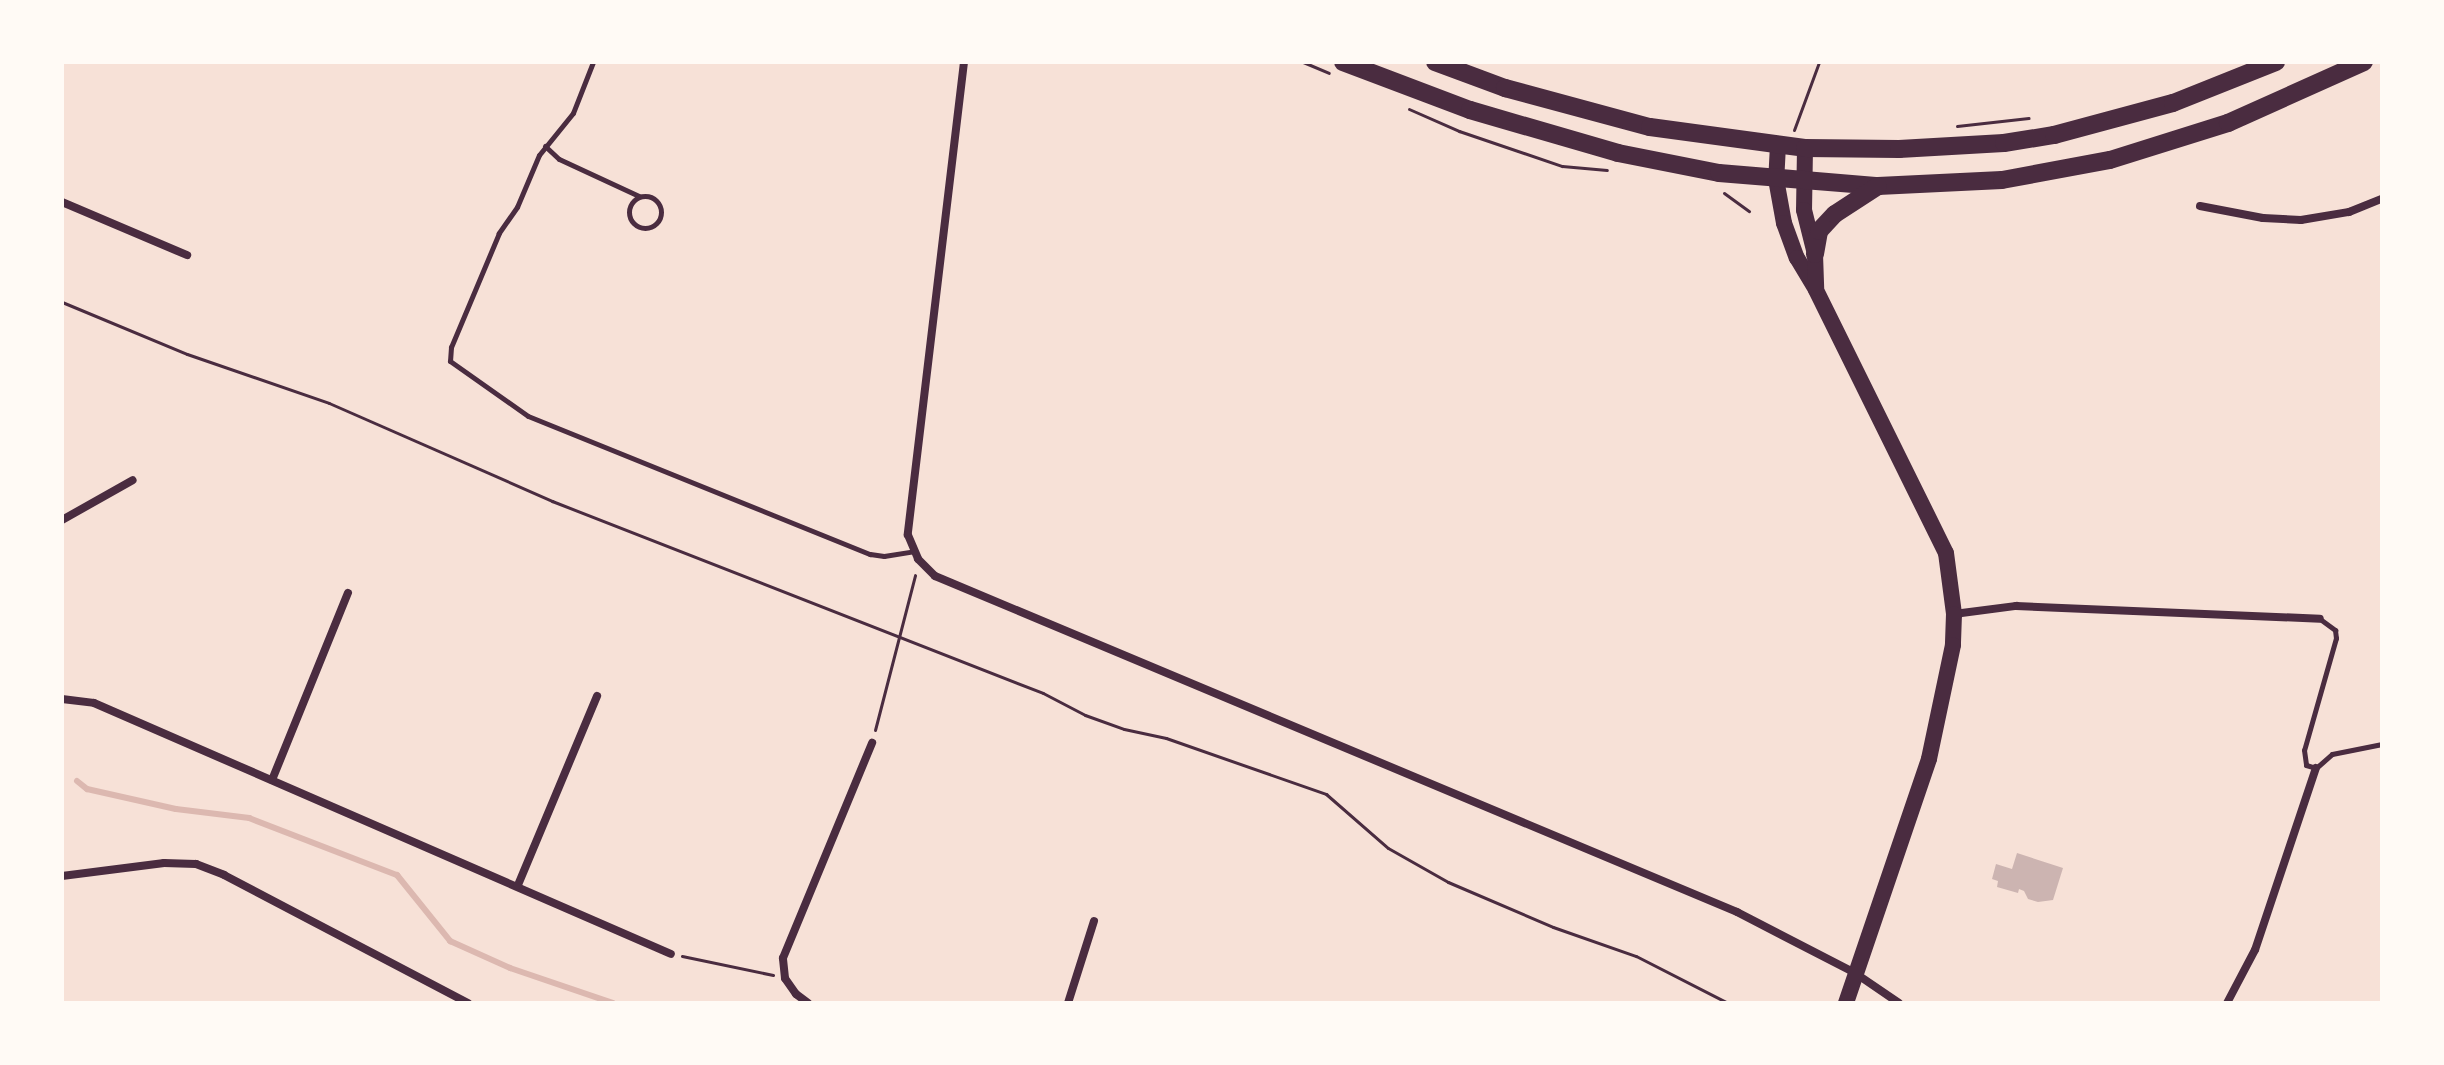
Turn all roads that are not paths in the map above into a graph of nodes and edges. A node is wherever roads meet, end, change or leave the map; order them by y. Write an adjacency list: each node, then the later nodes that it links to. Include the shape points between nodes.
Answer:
1 (593, 62): 9 (lane, via 573,113)
2 (964, 62): 22 (street, via 908,535)
3 (1343, 62): 10 (highway, via 1470,110 1604,150)
4 (1435, 62): 8 (highway, via 1505,88 1650,127)
5 (2276, 62): 7 (highway, via 2173,103 2054,135 1899,149)
6 (2364, 62): 12 (highway, via 2228,123 2110,160 2002,180)
7 (1805, 142): 8 (highway); 11 (main road)
8 (1778, 145): 10 (main road)
9 (545, 146): 13 (lane, via 559,159); 22 (lane, via 499,233 451,347 455,368 528,416 856,549 884,556)
10 (1776, 179): 11 (highway); 19 (main road, via 1784,223)
11 (1802, 182): 12 (highway); 17 (main road)
12 (1878, 186): 17 (highway, via 1819,231)
13 (639, 196): 13 (lane, via 659,203 659,219 651,227 641,228 630,218 631,203)
14 (2382, 199): 16 (street, via 2349,212 2301,220)
15 (62, 202): 18 (street)
16 (2200, 206)
17 (1815, 254): 19 (main road)
18 (187, 255)
19 (1816, 290): 24 (main road, via 1946,553)
20 (133, 480): 21 (street)
21 (62, 520)
22 (917, 555): 36 (street, via 935,576 1737,912)
23 (348, 593): 31 (street)
24 (1954, 614): 25 (street, via 2016,606); 36 (main road, via 1953,645 1929,759)
25 (2320, 619): 30 (lane, via 2335,630 2336,638 2303,758)
26 (597, 696): 33 (street)
27 (62, 699): 31 (street, via 94,703)
28 (872, 743): 38 (street, via 783,958 785,978)
29 (2382, 744): 30 (lane, via 2332,754)
30 (2316, 768): 42 (street, via 2255,950)
31 (272, 780): 33 (street)
32 (62, 876): 37 (street, via 196,864)
33 (518, 885): 35 (street)
34 (1094, 921): 39 (street)
35 (671, 954)
36 (1855, 973): 40 (main road); 41 (street)
37 (468, 1003)
38 (808, 1003)
39 (1068, 1003)
40 (1846, 1003)
41 (1899, 1003)
42 (2227, 1003)

